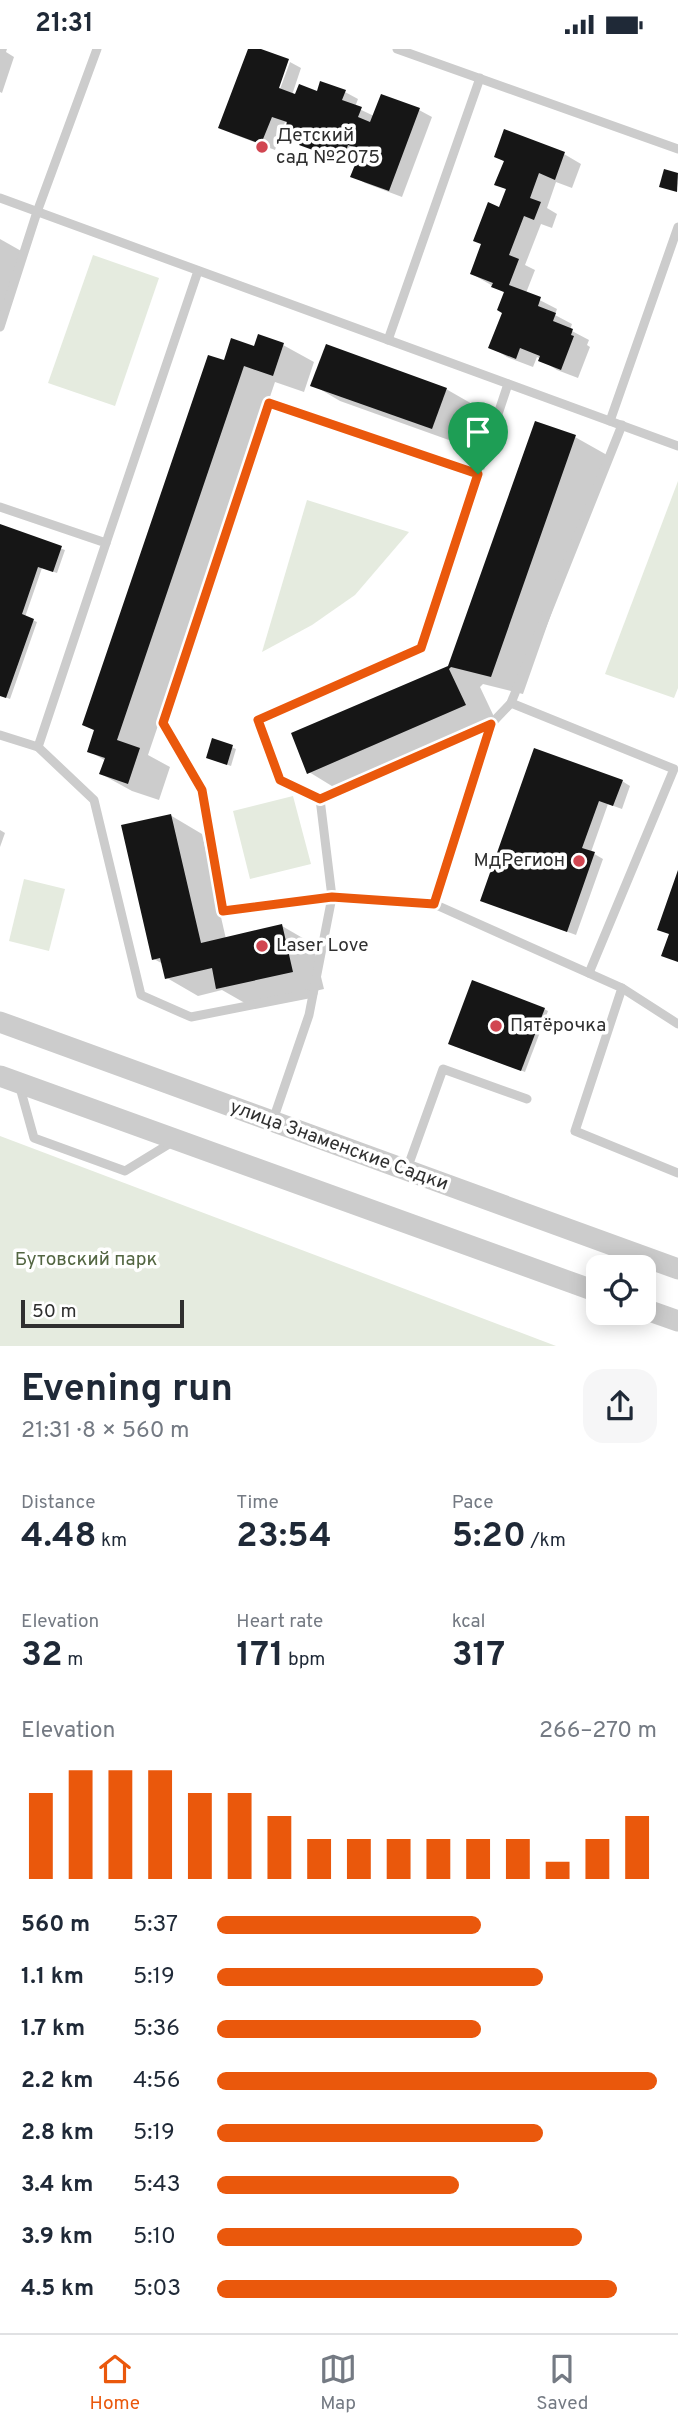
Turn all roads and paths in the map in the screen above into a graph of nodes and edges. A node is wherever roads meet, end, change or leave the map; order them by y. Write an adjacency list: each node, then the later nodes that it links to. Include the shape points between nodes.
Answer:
1 (97, 49): 6 (lane)
2 (397, 49): 3 (lane)
3 (480, 78): 4 (lane); 10 (lane)
4 (678, 149)
5 (0, 198): 6 (lane)
6 (37, 212): 8 (lane); 9 (lane)
7 (678, 227): 12 (lane)
8 (198, 271): 10 (lane); 17 (lane)
9 (0, 327)
10 (388, 340): 11 (lane)
11 (508, 384): 12 (lane); 15 (lane)
12 (610, 421): 13 (lane)
13 (622, 425): 14 (lane); 18 (lane)
14 (678, 446)
15 (478, 474): 22 (lane, via 421,648 258,720 280,780); 23 (lane, via 269,403 163,723 202,790 223,911)
16 (0, 507): 17 (lane)
17 (106, 543): 21 (lane)
18 (510, 703): 19 (lane); 25 (lane, via 674,769)
19 (491, 724): 22 (lane); 24 (lane)
20 (0, 735): 21 (lane)
21 (38, 747): 27 (lane, via 94,800 141,995 191,1017)
22 (320, 799): 23 (lane)
23 (332, 897): 24 (lane); 27 (lane)
24 (434, 904): 25 (lane)
25 (589, 972): 26 (lane)
26 (622, 988): 29 (lane); 35 (lane, via 575,1131)
27 (313, 993): 32 (lane)
28 (0, 1022): 32 (street, улица Знаменские Садки)
29 (678, 1024)
30 (9, 1079): 33 (street); 33 (lane, via 34,1138 125,1171)
31 (527, 1100): 34 (lane, via 443,1069)
32 (273, 1122): 34 (street, улица Знаменские Садки)
33 (176, 1139): 37 (street)
34 (406, 1170): 36 (street, улица Знаменские Садки)
35 (678, 1173)
36 (678, 1269)
37 (586, 1288)
38 (656, 1313): 39 (street)
39 (678, 1321)

